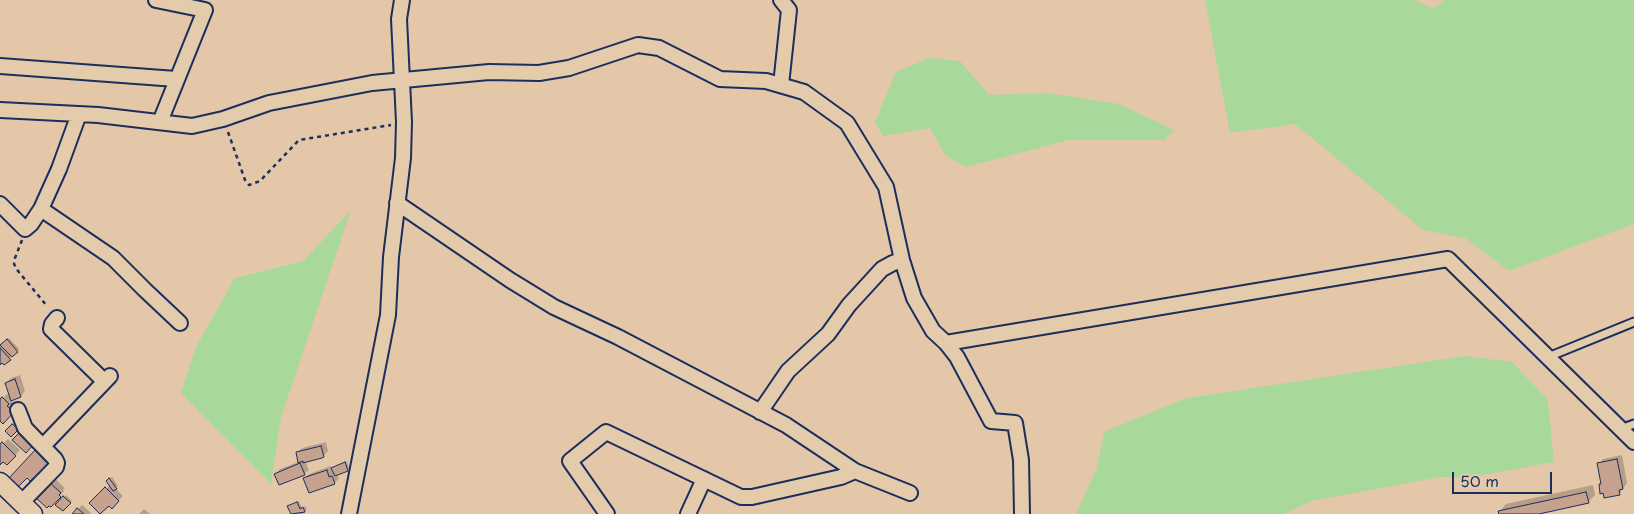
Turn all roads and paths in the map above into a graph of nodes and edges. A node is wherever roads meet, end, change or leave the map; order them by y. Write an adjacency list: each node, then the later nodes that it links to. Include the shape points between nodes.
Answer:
1 (156, 0): 5 (street, via 205,10)
2 (402, 0): 6 (street)
3 (781, 0): 7 (street, via 789,10)
4 (0, 66): 5 (street)
5 (176, 79): 11 (street)
6 (402, 81): 7 (street, via 489,72 554,71 638,45 659,48 720,79); 10 (street, via 372,83 269,103); 12 (street)
7 (782, 85): 17 (street, via 804,92 847,123 886,188)
8 (0, 110): 9 (street)
9 (79, 114): 11 (street); 15 (street)
10 (223, 118): 11 (street, via 192,126); 12 (path, via 249,185 260,182 299,140)
11 (160, 122)
12 (404, 122): 13 (street)
13 (397, 203): 25 (street, via 554,307); 34 (street, via 388,315)
14 (0, 204): 16 (street)
15 (41, 209): 16 (street); 20 (street, via 113,258)
16 (26, 229): 18 (path, via 14,264)
17 (902, 260): 22 (street, via 914,298 933,330); 25 (street, via 882,269 828,334 788,371)
18 (47, 306)
19 (57, 318): 28 (street, via 51,329 107,379)
20 (180, 322)
21 (1634, 322): 23 (lane)
22 (946, 343): 23 (street, via 1448,259); 37 (street, via 957,357 991,421 1015,423 1021,460)
23 (1547, 357): 26 (street)
24 (18, 410): 28 (street, via 25,428)
25 (760, 412): 29 (street)
26 (1627, 427): 27 (street)
27 (1634, 442)
28 (43, 446): 33 (street, via 55,459 56,467)
29 (855, 470): 30 (street, via 841,477 752,497 741,497); 32 (street)
30 (704, 479): 35 (street, via 606,432 570,460); 36 (street)
31 (0, 482): 33 (street)
32 (910, 493)
33 (27, 509)
34 (349, 514)
35 (608, 514)
36 (688, 514)
37 (1022, 514)

